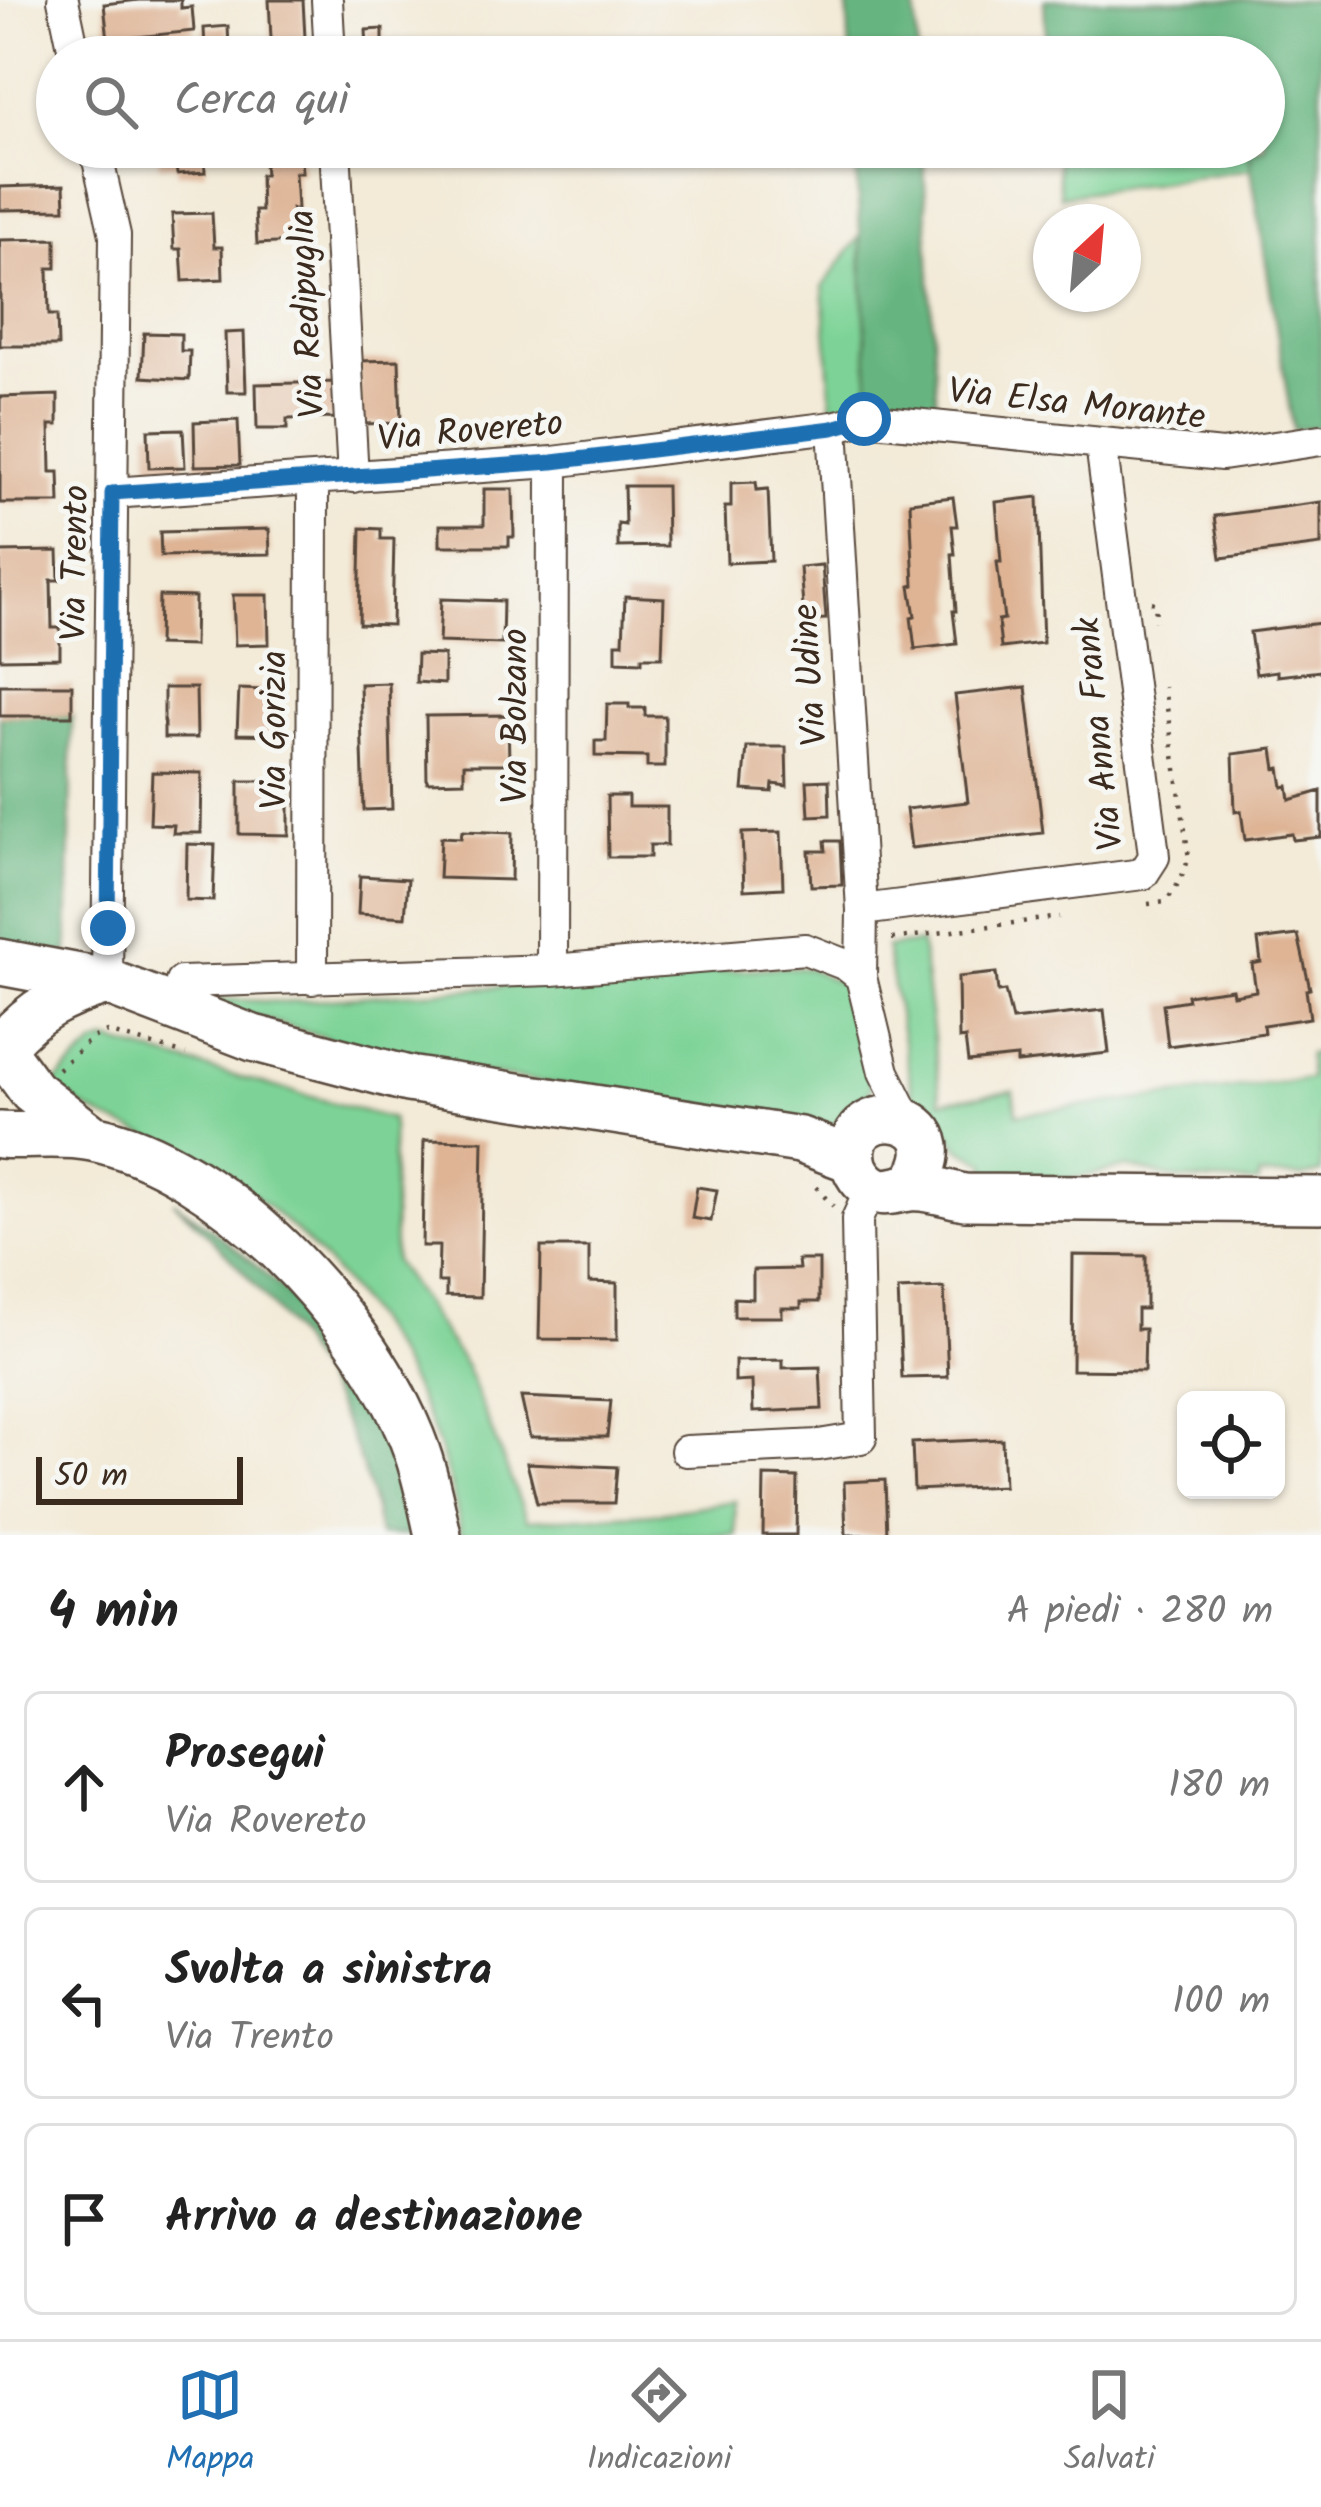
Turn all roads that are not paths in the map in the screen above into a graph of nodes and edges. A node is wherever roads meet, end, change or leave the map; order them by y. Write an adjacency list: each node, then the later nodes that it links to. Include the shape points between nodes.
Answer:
1 (327, 0): 4 (street)
2 (63, 1): 3 (street)
3 (70, 36)
4 (329, 36)
5 (100, 168): 13 (street, Via Trento, via 115,235)
6 (336, 168): 11 (street, Via Redipuglia)
7 (832, 431): 9 (street, Via Elsa Morante, via 864,419); 10 (street, Via Rovereto); 14 (street, Via Udine)
8 (1321, 440): 9 (street, Via Elsa Morante, via 1222,455)
9 (1101, 444): 14 (street, Via Anna Frank, via 1150,866 1143,874)
10 (553, 462): 11 (street, Via Rovereto); 16 (street, Via Bolzano)
11 (353, 477): 12 (street, Via Rovereto)
12 (313, 481): 13 (street, Via Rovereto); 18 (street, Via Gorizia)
13 (112, 493): 19 (street, Via Trento)
14 (862, 910): 17 (street, Via Udine)
15 (0, 962): 19 (street)
16 (552, 970): 17 (street, via 806,949); 18 (street)
17 (861, 977): 24 (street, Via Udine, via 884,1072)
18 (312, 979): 20 (street)
19 (107, 982): 21 (street, via 59,996); 24 (street, via 253,1038 408,1079)
20 (182, 982)
21 (3, 1043): 23 (street, via 32,1091)
22 (0, 1135): 23 (street)
23 (91, 1137): 27 (street, via 200,1188 265,1237 336,1308 410,1431)
24 (886, 1153): 25 (street, via 992,1195); 26 (street, via 857,1219 861,1438)
25 (1321, 1200)
26 (686, 1450)
27 (438, 1535)

